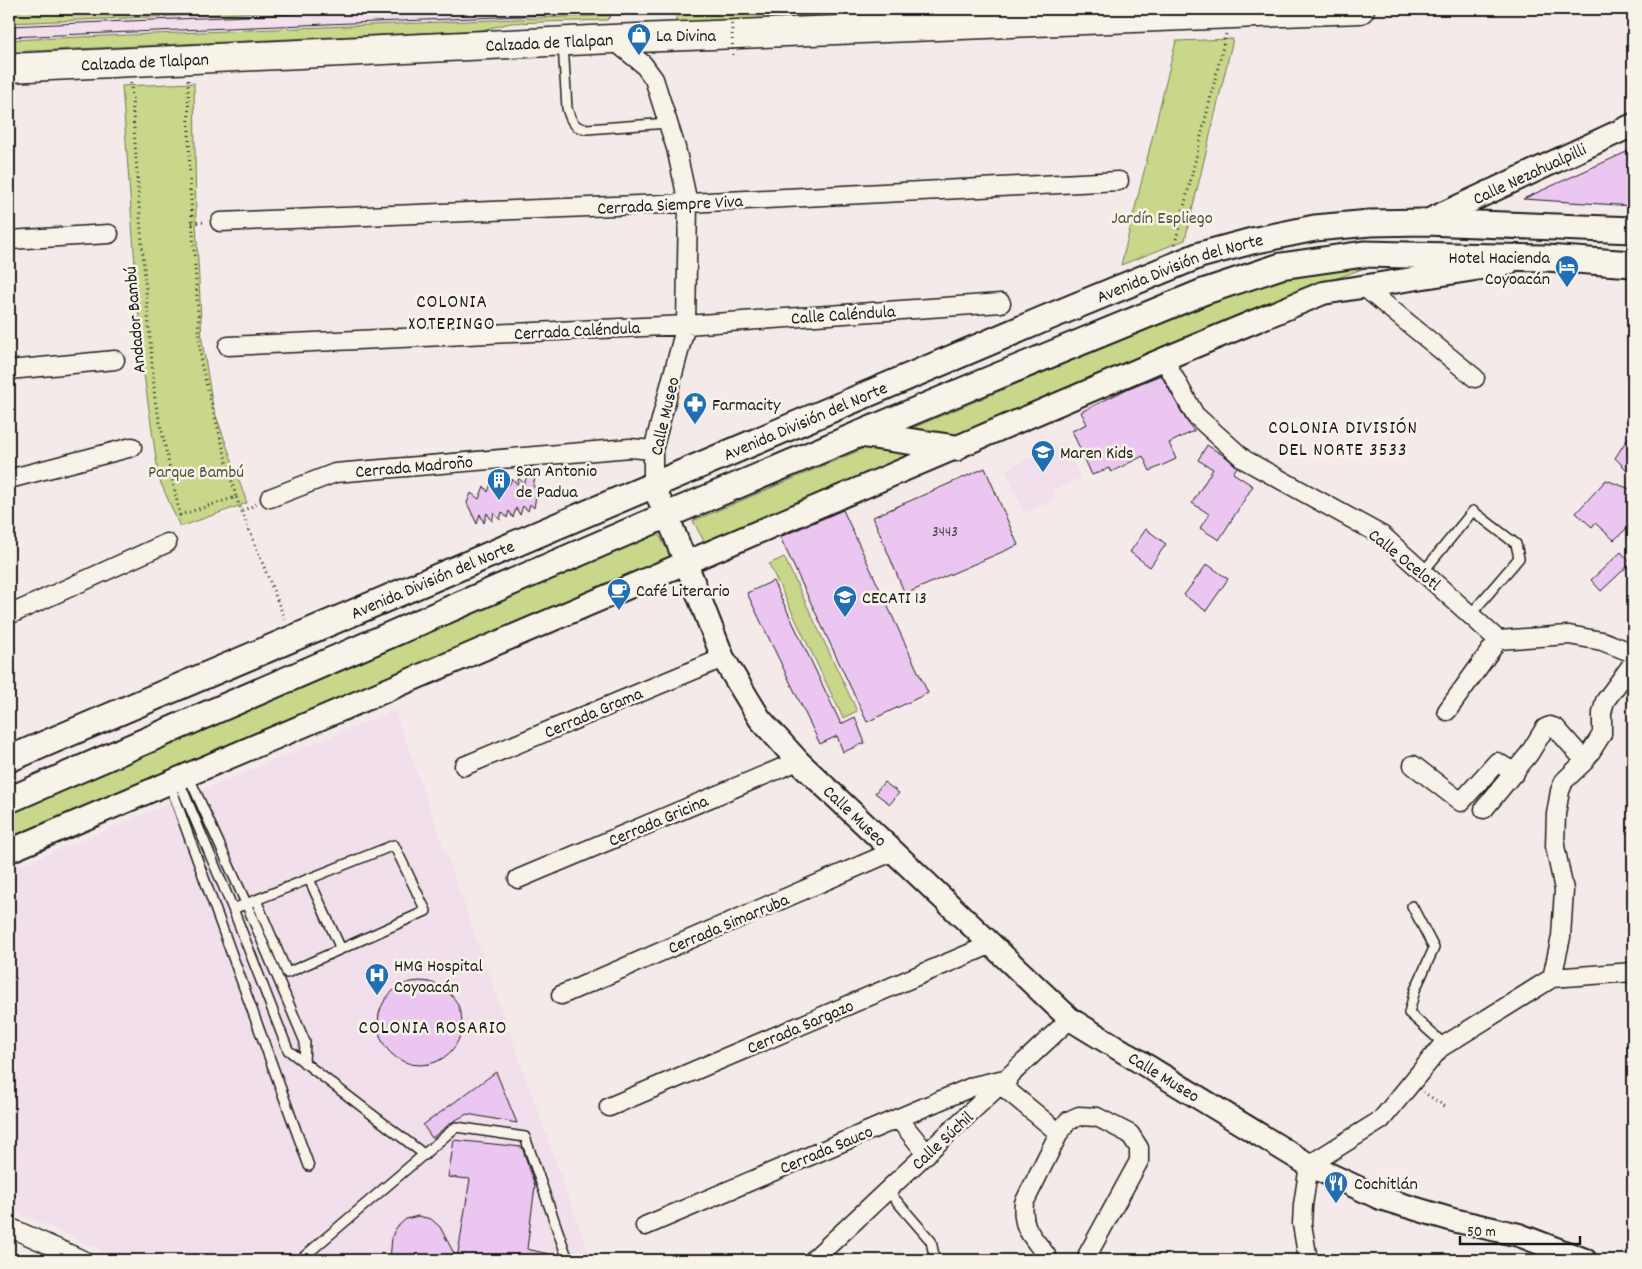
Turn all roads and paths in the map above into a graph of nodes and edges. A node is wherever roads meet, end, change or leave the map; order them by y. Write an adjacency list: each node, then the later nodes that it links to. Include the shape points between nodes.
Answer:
1 (731, 9): 6 (path, bridge)
2 (1360, 9): 3 (highway, Calzada de Tlalpan)
3 (1231, 14): 4 (highway, Calzada de Tlalpan); 21 (path)
4 (612, 39): 5 (highway, Calzada de Tlalpan); 10 (street, Calle Museo, via 650,71)
5 (563, 42): 7 (highway, Calzada de Tlalpan); 10 (lane, via 567,108 576,126 586,129)
6 (733, 56)
7 (188, 60): 8 (highway, Calzada de Tlalpan); 36 (path, via 190,184 201,363)
8 (130, 62): 9 (highway, Calzada de Tlalpan); 36 (path, Andador Bambú, via 154,400 180,515)
9 (9, 68)
10 (668, 123): 13 (street, Calle Museo)
11 (1633, 125): 15 (street, Calle Nezahualpilli)
12 (1120, 181): 13 (street, Cerrada Siempre Viva)
13 (688, 204): 14 (street, Cerrada Siempre Viva); 24 (street, Calle Museo)
14 (220, 222)
15 (1425, 222): 16 (main road, Avenida División del Norte); 21 (main road, Avenida División del Norte, via 1316,228 1200,255)
16 (1633, 230)
17 (110, 234): 18 (street)
18 (9, 240)
19 (1546, 258): 20 (main road, Avenida División del Norte); 22 (street, Avenida División del Norte); 30 (main road, Avenida División del Norte, via 1364,254 1281,266 1203,292)
20 (1633, 264)
21 (1169, 267): 35 (main road, Avenida División del Norte)
22 (1364, 287): 26 (street, Avenida División del Norte, via 1324,293); 29 (street)
23 (1001, 303): 24 (street, Calle Caléndula)
24 (686, 325): 25 (street, Cerrada Caléndula); 33 (street, Calle Museo)
25 (228, 346)
26 (1164, 359): 32 (street, Avenida División del Norte); 41 (street, Calle Ocelotl, via 1195,415 1244,460 1383,536)
27 (116, 360): 28 (street)
28 (9, 370)
29 (1475, 378)
30 (859, 434): 32 (main road); 38 (main road, Avenida División del Norte)
31 (132, 447): 34 (street)
32 (956, 448): 40 (street, Avenida División del Norte)
33 (653, 450): 35 (street, Calle Museo); 37 (street, Cerrada Madroño, via 630,448 335,473)
34 (9, 479)
35 (653, 487): 38 (street, Calle Museo); 44 (main road, Avenida División del Norte)
36 (236, 497): 44 (path)
37 (270, 498)
38 (667, 515): 40 (street, Calle Museo); 57 (main road, Avenida División del Norte)
39 (167, 544): 43 (street)
40 (686, 563): 47 (street, Calle Museo); 56 (street, Avenida División del Norte)
41 (1423, 572): 42 (street, Calle Ocelotl); 42 (lane, via 1474,511 1516,544 1519,558)
42 (1471, 614): 45 (street, Calle Ocelotl)
43 (9, 615)
44 (292, 639): 50 (main road, Avenida División del Norte)
45 (1498, 640): 46 (street, via 1569,635 1602,641); 49 (street)
46 (1633, 653)
47 (723, 658): 52 (street, Calle Museo, via 760,719); 54 (street, Cerrada Grama)
48 (1633, 663): 51 (street, via 1605,701 1602,734)
49 (1447, 711)
50 (9, 759)
51 (1585, 760): 55 (street, via 1556,728 1550,726 1545,728); 70 (street, via 1564,781 1556,814 1555,846 1564,890 1561,937)
52 (798, 761): 60 (street, Calle Museo); 62 (street, Cerrada Gricina)
53 (1414, 765): 55 (street, via 1461,802 1497,762)
54 (464, 766)
55 (1514, 773): 58 (street)
56 (178, 779): 59 (street, Avenida División del Norte); 64 (lane); 66 (lane); 84 (lane)
57 (9, 800)
58 (1484, 809)
59 (9, 851)
60 (894, 851): 67 (street, Calle Museo); 71 (street, Cerrada Simarruba)
61 (309, 879): 63 (lane); 68 (lane); 68 (lane, via 394,845 426,911)
62 (518, 879)
63 (256, 900): 64 (lane); 68 (lane, via 288,973)
64 (246, 903): 66 (lane); 74 (lane, via 305,1042)
65 (1412, 906): 73 (lane, via 1434,948 1415,990 1409,1013)
66 (233, 909): 74 (lane, via 288,1050)
67 (992, 944): 72 (street, Calle Museo); 77 (street, Cerrada Sargazo)
68 (341, 949)
69 (1633, 972): 70 (street)
70 (1552, 978): 73 (street)
71 (561, 995)
72 (1070, 1019): 75 (street, Calle Súchil); 83 (street, Calle Museo)
73 (1445, 1045): 83 (street, via 1382,1120)
74 (304, 1063): 82 (lane)
75 (1005, 1082): 79 (street, Cerrada Sauco, via 974,1086); 80 (street); 81 (street, Calle Súchil)
76 (1424, 1092): 78 (path)
77 (609, 1107)
78 (1446, 1107)
79 (898, 1118): 81 (street); 86 (street, Cerrada Sauco)
80 (1059, 1133): 93 (street, via 1024,1203 1027,1228); 94 (street, via 1068,1121 1080,1116 1097,1117 1130,1134 1139,1148 1139,1160)
81 (928, 1154): 85 (street, Calle Súchil)
82 (425, 1155): 89 (lane); 90 (lane, via 456,1127 525,1137)
83 (1309, 1165): 95 (street, via 1302,1224); 96 (street, Calle Museo, via 1380,1198 1519,1235)
84 (309, 1166)
85 (888, 1191): 91 (street, Calle Súchil); 92 (lane, via 931,1241)
86 (645, 1226)
87 (9, 1227): 88 (street)
88 (73, 1258)
89 (300, 1260)
90 (568, 1260)
91 (813, 1260)
92 (936, 1260)
93 (1047, 1260)
94 (1086, 1260)
95 (1308, 1260)
96 (1586, 1260)

